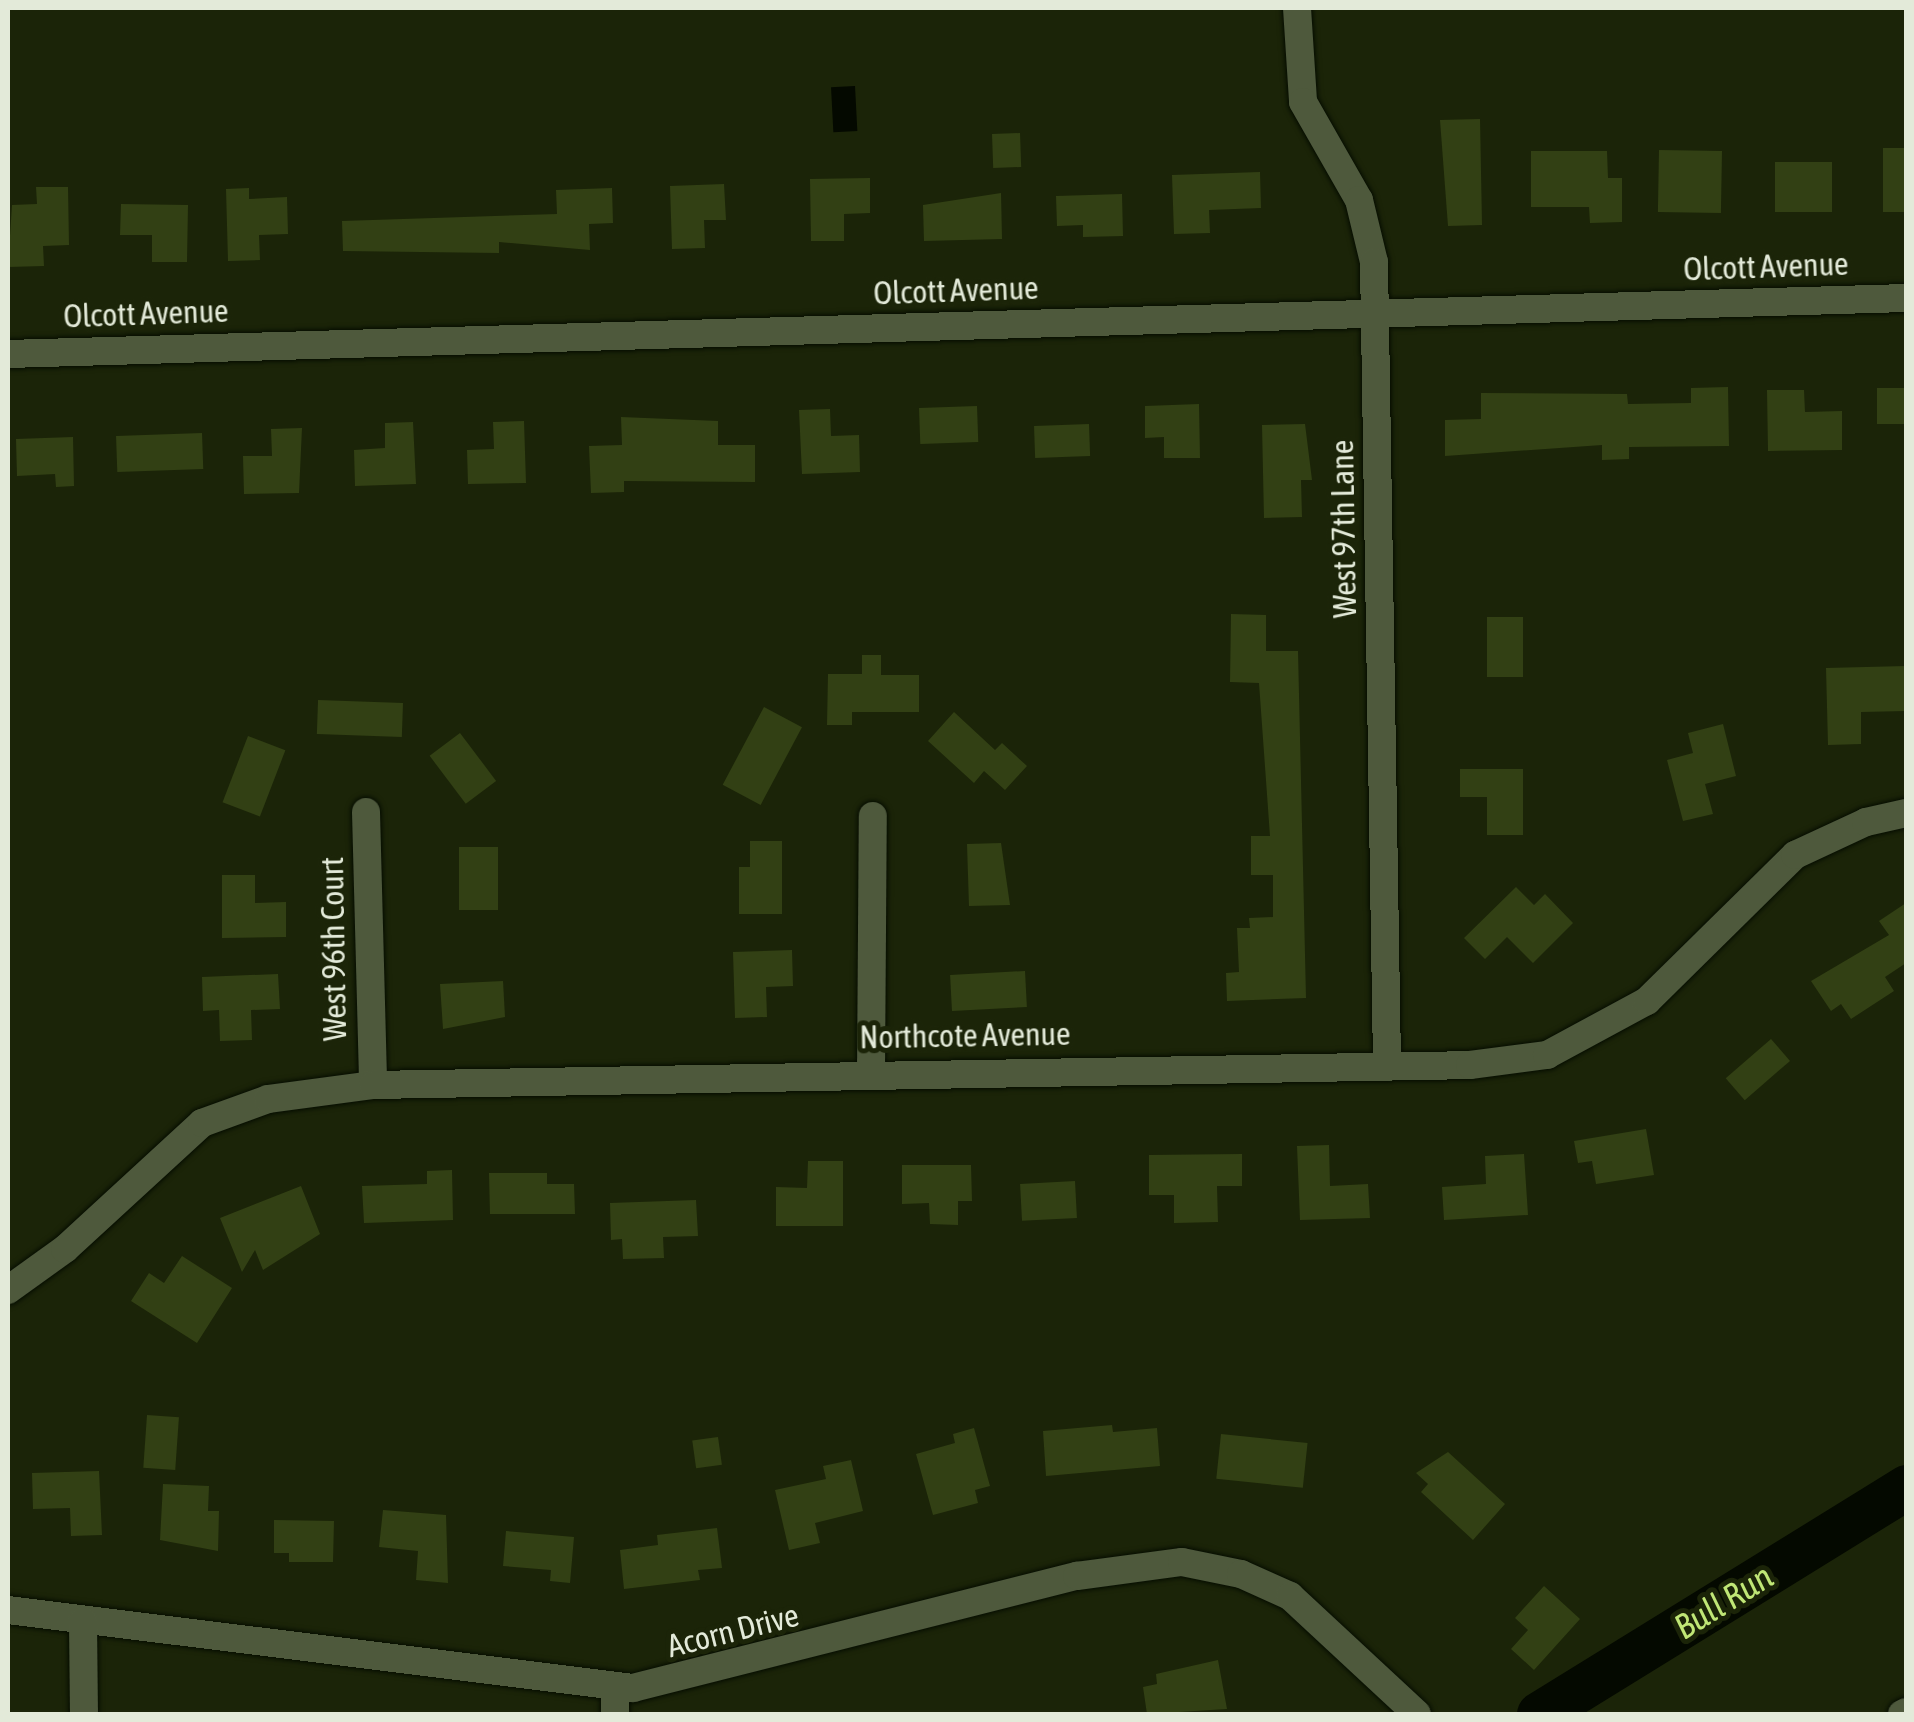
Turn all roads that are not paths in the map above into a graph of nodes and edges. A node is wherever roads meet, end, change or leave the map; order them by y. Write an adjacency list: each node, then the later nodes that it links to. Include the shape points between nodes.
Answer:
1 (1297, 8): 3 (street, West 97th Lane, via 1303,102 1366,218)
2 (1906, 298): 3 (street, Olcott Avenue)
3 (1376, 313): 4 (street, Olcott Avenue); 8 (street, West 97th Lane)
4 (8, 354)
5 (366, 812): 10 (street, West 96th Court)
6 (1906, 813): 8 (street, Northcote Avenue, via 1866,822 1796,855 1647,1001 1591,1038 1523,1060)
7 (872, 816): 9 (street)
8 (1387, 1068): 9 (street, Northcote Avenue)
9 (870, 1072): 10 (street, Northcote Avenue)
10 (373, 1086): 11 (street, Northcote Avenue, via 268,1099 202,1124 66,1249)
11 (8, 1290)
12 (8, 1610): 13 (street, Acorn Drive)
13 (83, 1621): 14 (street, Acorn Drive); 15 (street)
14 (615, 1701): 16 (street, Acorn Drive, via 1077,1576 1182,1562 1241,1574 1290,1596)
15 (84, 1714)
16 (1417, 1714)

